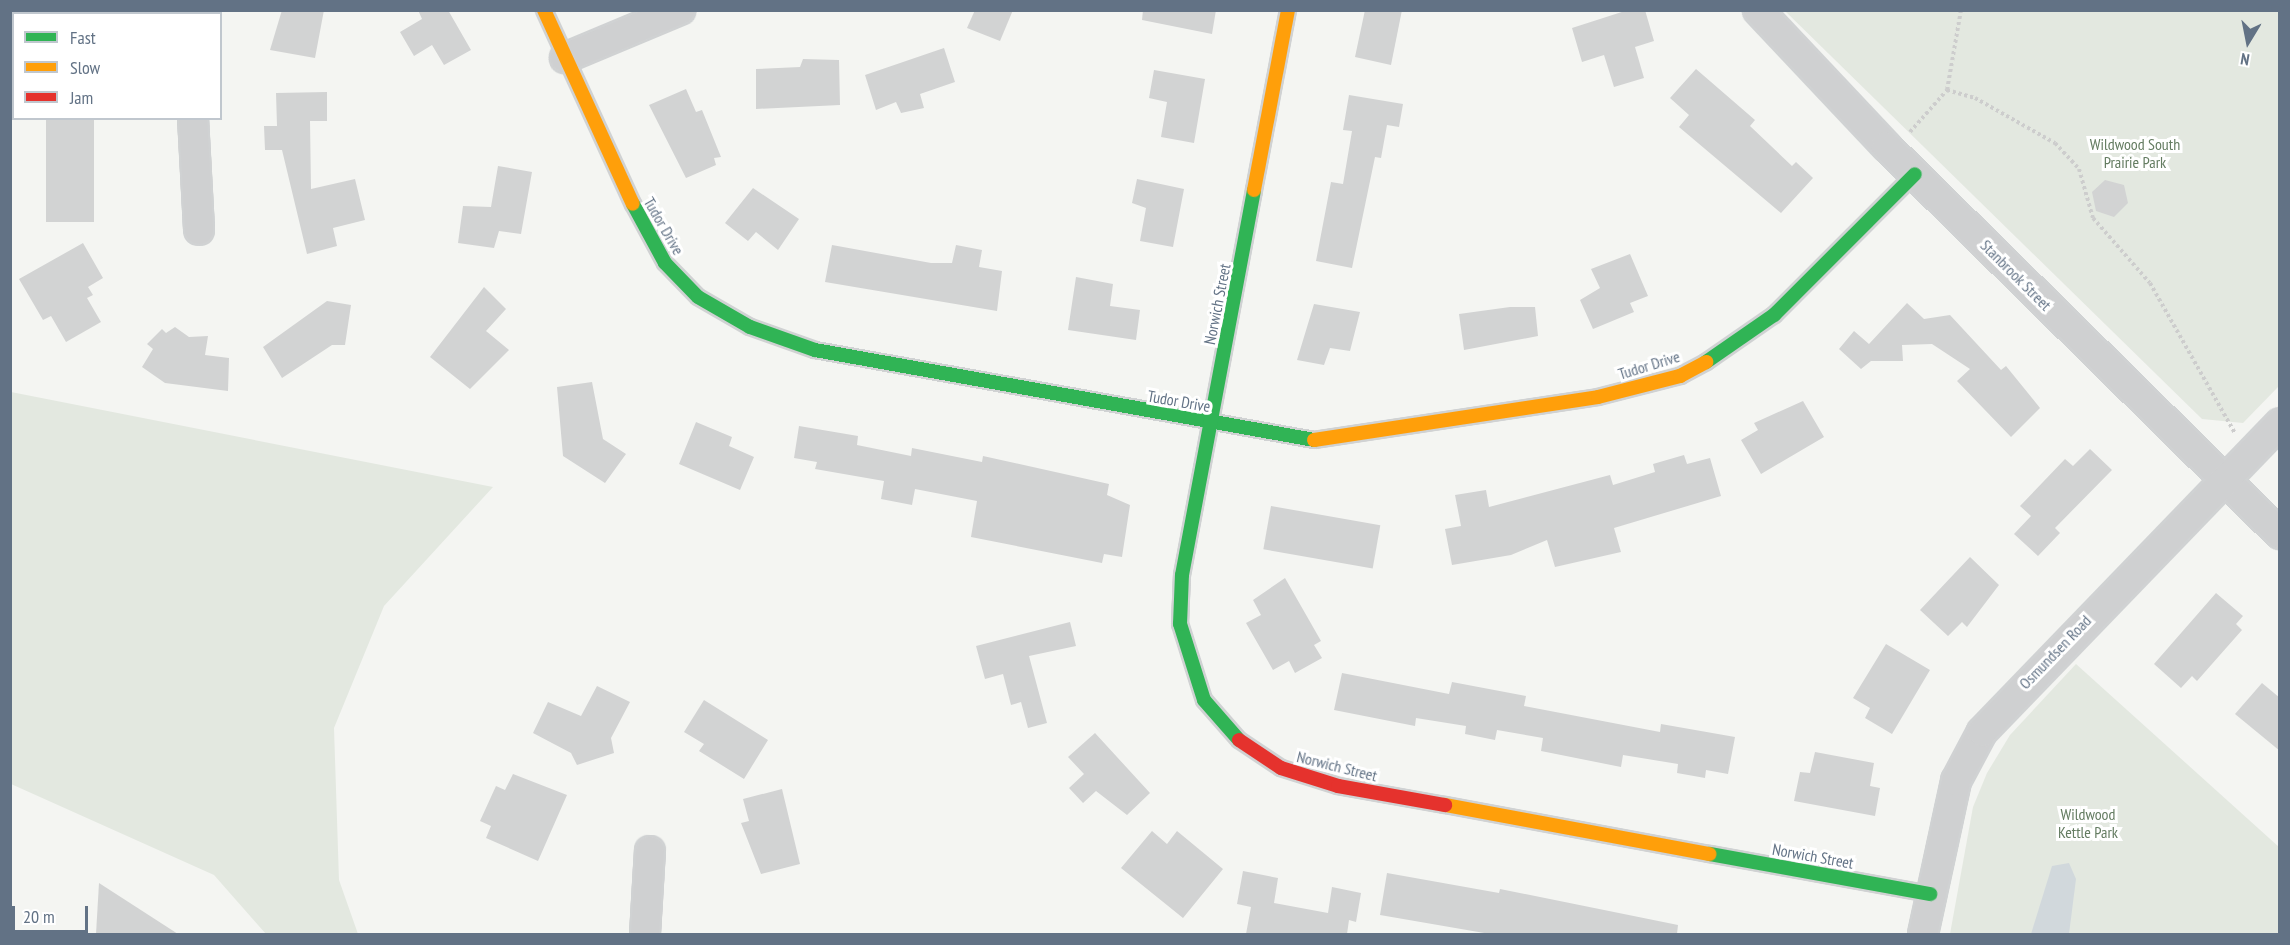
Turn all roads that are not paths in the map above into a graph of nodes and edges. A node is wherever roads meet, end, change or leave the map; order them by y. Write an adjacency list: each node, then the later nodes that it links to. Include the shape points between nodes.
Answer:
1 (544, 10): 5 (street, Tudor Drive)
2 (680, 10): 5 (street)
3 (1288, 10): 9 (street, Norwich Street)
4 (1758, 10): 7 (street, Stanbrook Street)
5 (564, 58): 9 (street, Tudor Drive, via 609,161 665,263 698,297 750,327 815,350)
6 (193, 120): 8 (street)
7 (1916, 174): 9 (street, Tudor Drive, via 1774,315 1727,351 1680,376 1598,397 1307,441); 11 (street, Stanbrook Street)
8 (199, 230)
9 (1210, 423): 14 (street, Norwich Street, via 1182,575 1180,624 1204,700 1252,750 1281,768 1338,786)
10 (2280, 423): 11 (street, Osmundsen Road)
11 (2222, 481): 12 (street, Stanbrook Street); 14 (street, Osmundsen Road, via 1982,732 1956,781)
12 (2280, 534)
13 (650, 851): 15 (street)
14 (1930, 894): 16 (street, Osmundsen Road)
15 (645, 934)
16 (1923, 934)

